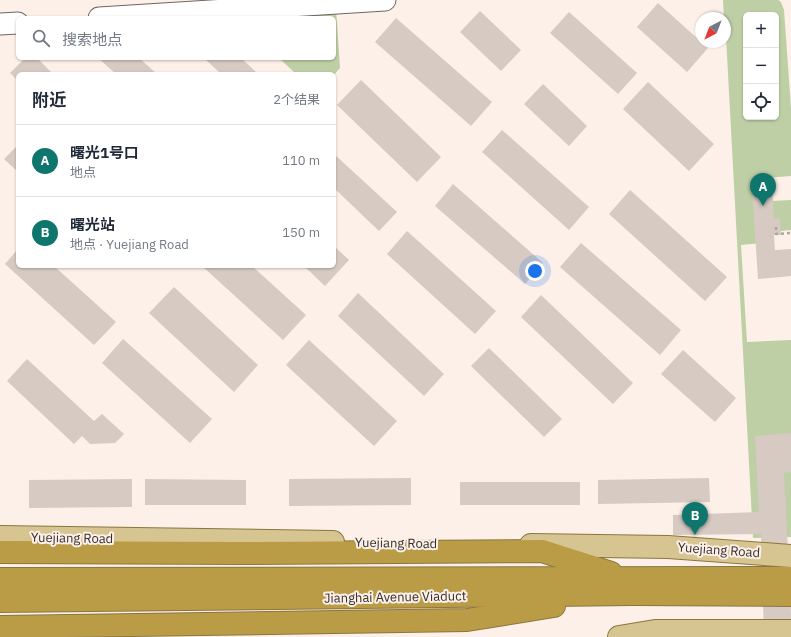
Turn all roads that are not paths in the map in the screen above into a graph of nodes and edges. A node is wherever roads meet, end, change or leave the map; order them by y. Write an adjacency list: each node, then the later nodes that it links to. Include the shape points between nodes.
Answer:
1 (385, 0): 2 (street)
2 (131, 16)
3 (16, 23): 4 (street)
4 (0, 24)
5 (0, 537): 7 (main road, Yuejiang Road, via 668,547)
6 (0, 552): 10 (highway, via 542,551)
7 (791, 556)
8 (791, 578): 10 (highway, Jianghai Avenue Viaduct)
9 (0, 579): 10 (highway, Jianghai Avenue Viaduct, via 194,578)
10 (632, 587): 11 (highway, Jianghai Avenue Viaduct); 12 (highway, Jianghai Avenue Viaduct); 13 (highway, via 467,620)
11 (791, 595)
12 (0, 601)
13 (0, 627)
14 (791, 631): 15 (main road, via 655,631)
15 (618, 637)

